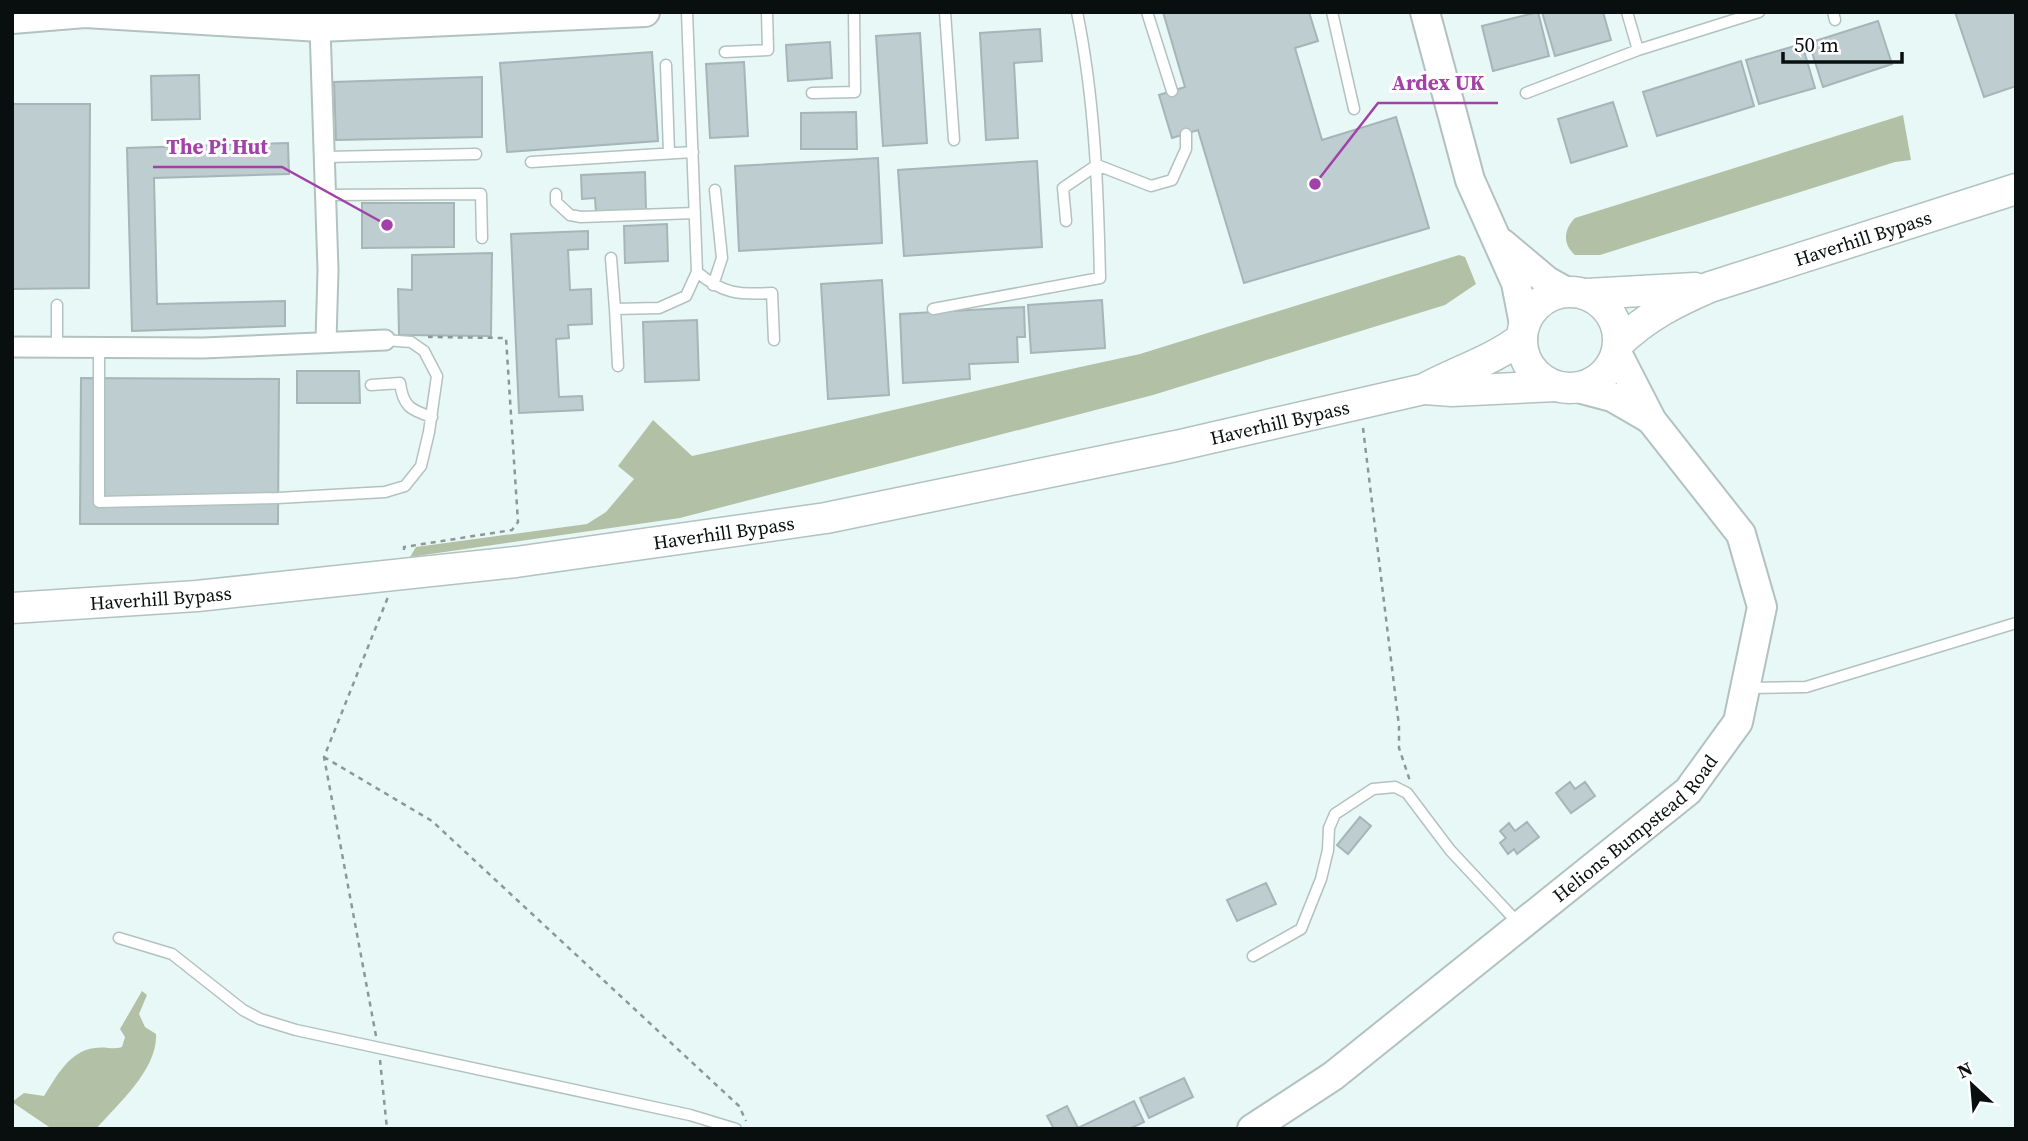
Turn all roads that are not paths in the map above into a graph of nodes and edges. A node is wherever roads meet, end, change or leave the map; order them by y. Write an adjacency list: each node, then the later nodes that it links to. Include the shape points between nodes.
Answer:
1 (645, 12): 12 (street)
2 (687, 12): 27 (lane)
3 (767, 12): 19 (lane, via 768,50)
4 (853, 12): 22 (lane, via 855,92)
5 (945, 12): 26 (lane)
6 (1077, 12): 32 (lane, via 1088,66)
7 (1147, 12): 21 (lane)
8 (1332, 12): 24 (lane)
9 (1425, 12): 40 (street, via 1470,180)
10 (1627, 12): 18 (lane)
11 (1759, 12): 18 (lane)
12 (601, 13): 14 (street)
13 (155, 15): 16 (street, via 85,13); 17 (street)
14 (510, 15): 15 (street)
15 (412, 18): 17 (street)
16 (12, 19)
17 (320, 27): 30 (street)
18 (1638, 50): 23 (lane)
19 (725, 52)
20 (666, 65): 28 (lane)
21 (1172, 92)
22 (812, 93)
23 (1527, 93)
24 (1354, 110)
25 (1186, 134): 32 (lane, via 1186,149 1172,180 1151,186)
26 (954, 140)
27 (692, 152): 28 (lane); 37 (lane)
28 (669, 153): 31 (lane)
29 (476, 154): 30 (lane)
30 (325, 157): 36 (street)
31 (531, 162)
32 (1097, 165): 38 (lane, via 1063,187); 48 (lane, via 1100,278)
33 (2016, 189): 44 (main road, Haverhill Bypass)
34 (715, 190): 43 (lane, via 722,258)
35 (556, 194): 37 (lane, via 556,202 582,217)
36 (326, 195): 39 (lane, via 481,194); 52 (street)
37 (695, 213): 42 (lane)
38 (1066, 222)
39 (482, 238)
40 (1498, 240): 45 (street, via 1547,281); 49 (street, via 1516,283)
41 (611, 258): 47 (lane)
42 (698, 272): 43 (lane); 47 (lane, via 686,296 659,307)
43 (713, 285): 51 (lane, via 750,294 772,293)
44 (1710, 287): 45 (main road, Haverhill Bypass); 56 (main road, Haverhill Bypass, via 1642,321)
45 (1576, 293): 49 (main road, via 1540,302); 56 (main road, via 1608,308)
46 (57, 305): 54 (lane)
47 (615, 309): 57 (lane)
48 (933, 309)
49 (1523, 331): 59 (main road, via 1524,354 1531,368 1542,379); 60 (main road, Haverhill Bypass, via 1490,360)
50 (385, 340): 52 (street); 61 (lane, via 411,342 432,362 437,376)
51 (774, 340)
52 (326, 341): 55 (street, via 203,348)
53 (12, 346): 54 (street)
54 (57, 347): 55 (street)
55 (99, 347): 61 (lane, via 99,502 385,492 405,486 421,466)
56 (1618, 348): 59 (main road, via 1609,369 1595,381); 62 (street, Helions Bumpstead Road)
57 (618, 366)
58 (371, 384): 61 (lane, via 400,383 403,401 411,411)
59 (1567, 387): 60 (main road, Haverhill Bypass); 62 (street, Helions Bumpstead Road, via 1612,397)
60 (1424, 388): 63 (main road, Haverhill Bypass, via 1176,446 826,518 516,562 197,596)
61 (432, 417)
62 (1652, 421): 65 (street, Helions Bumpstead Road, via 1741,534 1762,607)
63 (12, 608)
64 (2016, 623): 65 (lane, via 1806,687)
65 (1748, 688): 66 (street, Helions Bumpstead Road, via 1738,722 1688,791)
66 (1519, 924): 68 (lane, via 1450,850 1407,793 1395,787 1373,789 1335,814 1321,879 1301,929); 70 (street, Helions Bumpstead Road, via 1333,1076)
67 (119, 938): 69 (lane, via 172,954 260,1020)
68 (1254, 956)
69 (736, 1129)
70 (1252, 1129)

